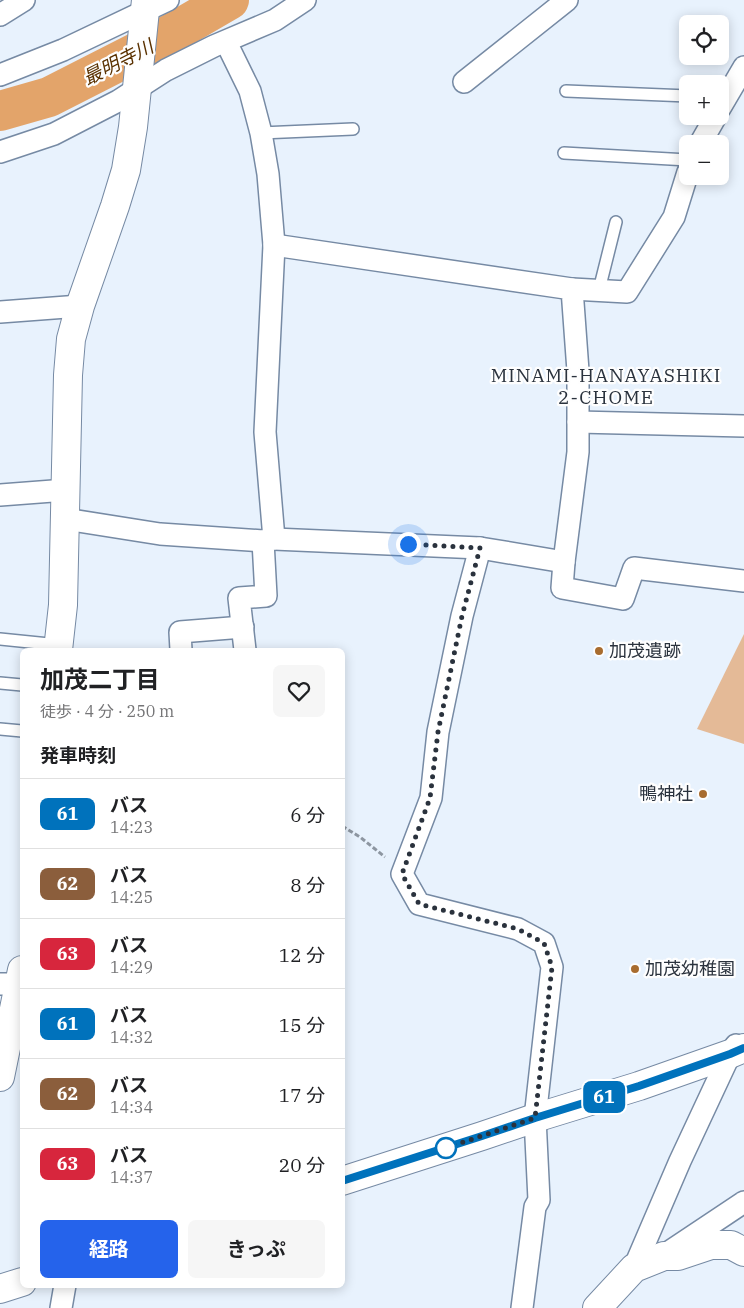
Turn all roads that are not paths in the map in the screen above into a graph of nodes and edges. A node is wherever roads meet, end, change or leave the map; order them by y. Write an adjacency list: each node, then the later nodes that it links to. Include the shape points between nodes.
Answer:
1 (24, 0): 5 (street)
2 (305, 0): 6 (street, via 275,20)
3 (567, 0): 9 (street)
4 (151, 9): 8 (street); 10 (street)
5 (0, 15)
6 (226, 42): 10 (street); 15 (street, via 250,91)
7 (744, 67): 11 (street)
8 (0, 75)
9 (464, 82)
10 (137, 85): 16 (street, via 118,101 54,134); 24 (street, via 126,170)
11 (729, 90)
12 (566, 91): 13 (lane)
13 (679, 96)
14 (354, 129): 15 (lane)
15 (261, 133): 21 (street)
16 (0, 152)
17 (564, 153): 18 (lane)
18 (679, 159)
19 (684, 185): 23 (street, via 674,217 626,292)
20 (616, 222): 23 (lane)
21 (274, 245): 22 (street); 31 (street, via 265,432)
22 (572, 289): 23 (street); 26 (street)
23 (598, 290)
24 (80, 306): 25 (street); 28 (street, via 71,339 68,375)
25 (0, 312)
26 (578, 422): 27 (street); 33 (street, via 578,452)
27 (744, 426)
28 (66, 490): 29 (street); 30 (street)
29 (0, 495)
30 (65, 519): 31 (street, via 160,534); 37 (street, via 63,604)
31 (269, 540): 32 (street); 35 (street, via 266,596 239,598)
32 (480, 548): 33 (street); 48 (street, via 440,723 430,798 402,874 419,904 518,929 544,943 552,967)
33 (564, 562): 34 (street, via 562,588 623,599 634,568)
34 (744, 582)
35 (243, 627): 38 (street, via 180,632); 39 (street)
36 (0, 639): 37 (lane)
37 (58, 648)
38 (182, 648)
39 (245, 648)
40 (0, 683): 41 (lane)
41 (20, 685)
42 (0, 729): 43 (lane)
43 (20, 731)
44 (14, 980): 46 (street)
45 (739, 1046): 48 (street, via 639,1086); 53 (street, via 680,1161)
46 (14, 1049): 47 (street)
47 (0, 1077)
48 (535, 1118): 49 (street); 58 (street, via 539,1200 535,1207)
49 (345, 1180)
50 (744, 1202): 52 (street)
51 (744, 1252): 52 (street, via 731,1245 712,1245 678,1256)
52 (664, 1256): 53 (street)
53 (634, 1268): 59 (street)
54 (20, 1283): 56 (street)
55 (64, 1288): 57 (street)
56 (0, 1289)
57 (61, 1308)
58 (522, 1308)
59 (598, 1308)

